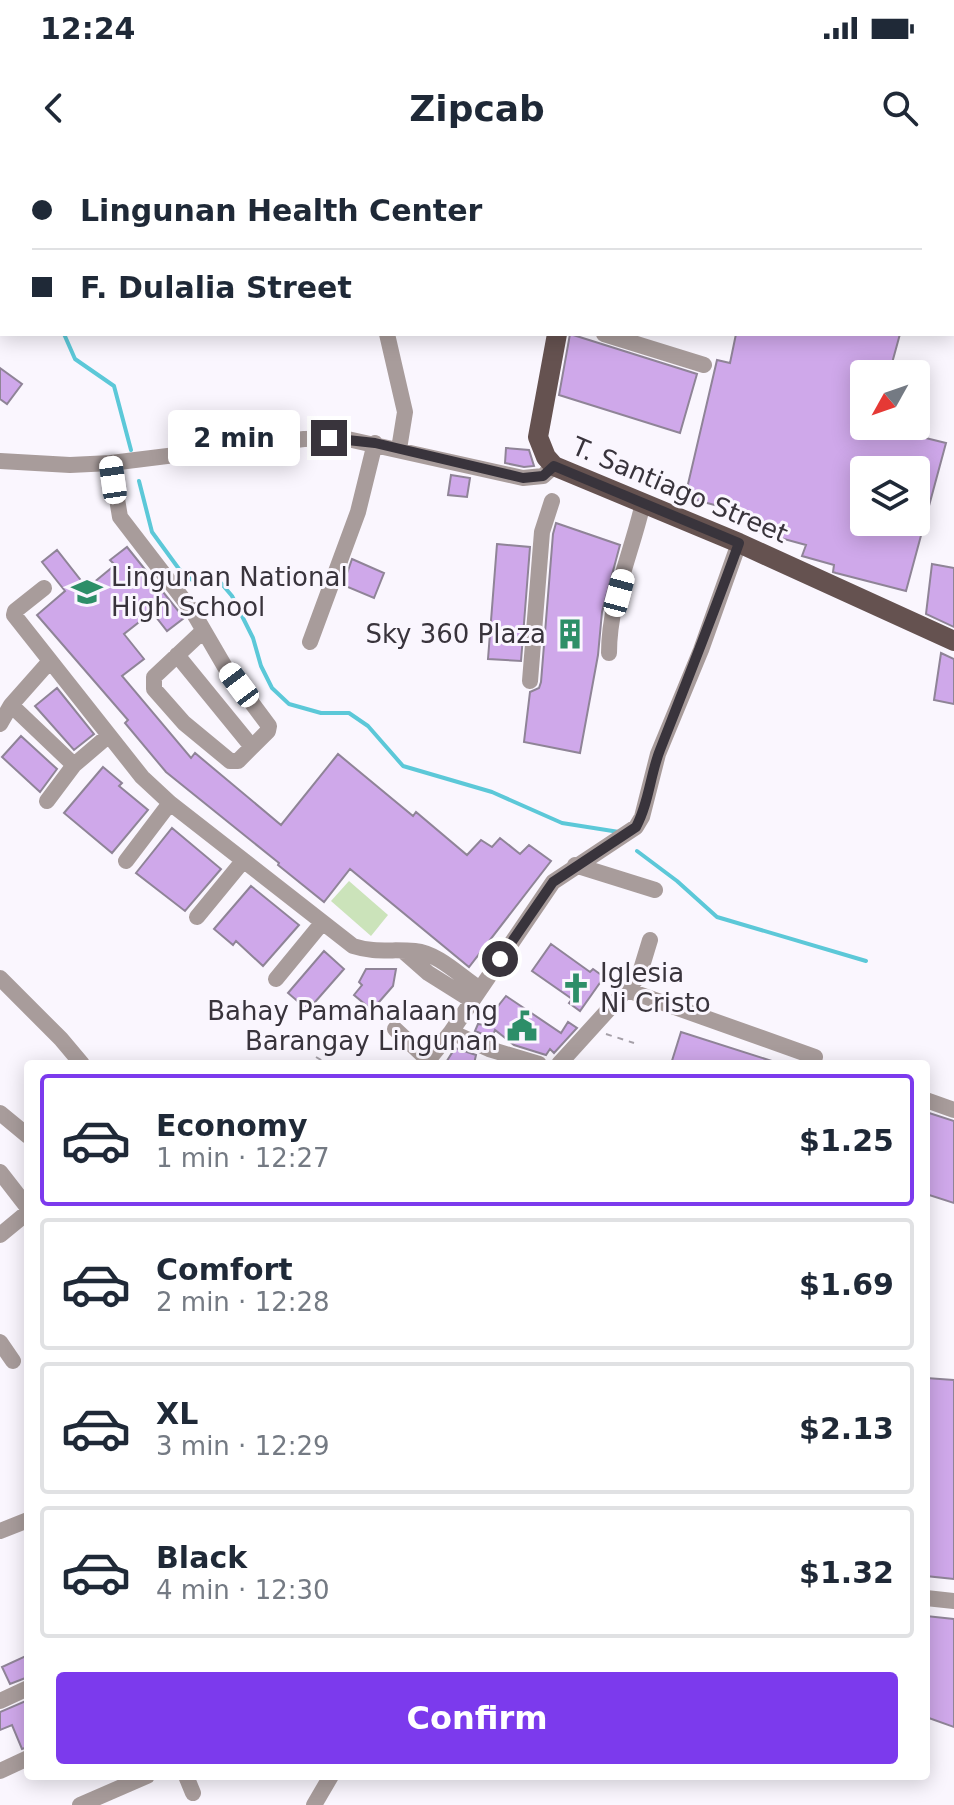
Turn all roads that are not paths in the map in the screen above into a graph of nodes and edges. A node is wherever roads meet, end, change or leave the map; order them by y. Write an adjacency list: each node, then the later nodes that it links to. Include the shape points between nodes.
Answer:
1 (387, 336): 6 (street, via 405,412)
2 (557, 336): 9 (main road, T. Santiago Street, via 538,437)
3 (610, 336): 4 (street)
4 (704, 365)
5 (375, 443): 6 (street); 8 (street, via 304,439); 16 (street, via 358,512)
6 (399, 449): 9 (street, via 523,478 543,476)
7 (0, 461): 8 (street)
8 (111, 463): 14 (street, via 120,517)
9 (554, 466): 11 (main road, T. Santiago Street)
10 (552, 501): 20 (street, via 542,532)
11 (643, 503): 12 (main road, T. Santiago Street); 17 (street, via 609,630)
12 (739, 543): 15 (main road, T. Santiago Street); 30 (street, via 658,754 642,817 618,841)
13 (44, 588): 19 (street, via 14,615)
14 (203, 631): 18 (street); 24 (street, via 269,726)
15 (954, 641)
16 (310, 642)
17 (609, 653)
18 (177, 655): 24 (street); 24 (street, via 154,677 154,689 184,723 230,761 238,761)
19 (50, 661): 21 (street); 23 (street)
20 (530, 681)
21 (11, 705): 22 (street); 25 (street)
22 (0, 724)
23 (108, 736): 25 (street); 27 (street)
24 (252, 747)
25 (74, 765): 26 (street)
26 (47, 801)
27 (170, 803): 28 (street); 29 (street)
28 (126, 861)
29 (243, 861): 32 (street); 33 (street)
30 (575, 865): 31 (street); 38 (street, via 553,882)
31 (655, 890)
32 (197, 917)
33 (322, 923): 36 (street); 38 (street, via 353,946 403,951)
34 (650, 940): 37 (street, via 639,976)
35 (0, 978): 42 (street)
36 (276, 979)
37 (627, 990): 41 (street); 46 (street)
38 (475, 995): 40 (street)
39 (395, 1029): 43 (street)
40 (451, 1032): 44 (street); 45 (street)
41 (815, 1057)
42 (79, 1060)
43 (424, 1060)
44 (428, 1060)
45 (522, 1060)
46 (563, 1060)
47 (930, 1101): 48 (street)
48 (954, 1110)
49 (0, 1113): 50 (street)
50 (24, 1133)
51 (0, 1172): 52 (street)
52 (24, 1205)
53 (24, 1214): 54 (street)
54 (0, 1235)
55 (0, 1342): 56 (street)
56 (13, 1361)
57 (24, 1522): 58 (street)
58 (0, 1531)
59 (930, 1598): 60 (street)
60 (954, 1601)
61 (24, 1690): 62 (street)
62 (0, 1701)
63 (24, 1760): 64 (street)
64 (0, 1771)
65 (138, 1780): 69 (street)
66 (188, 1780): 68 (street)
67 (326, 1780): 70 (street)
68 (193, 1793)
69 (80, 1805)
70 (314, 1805)

